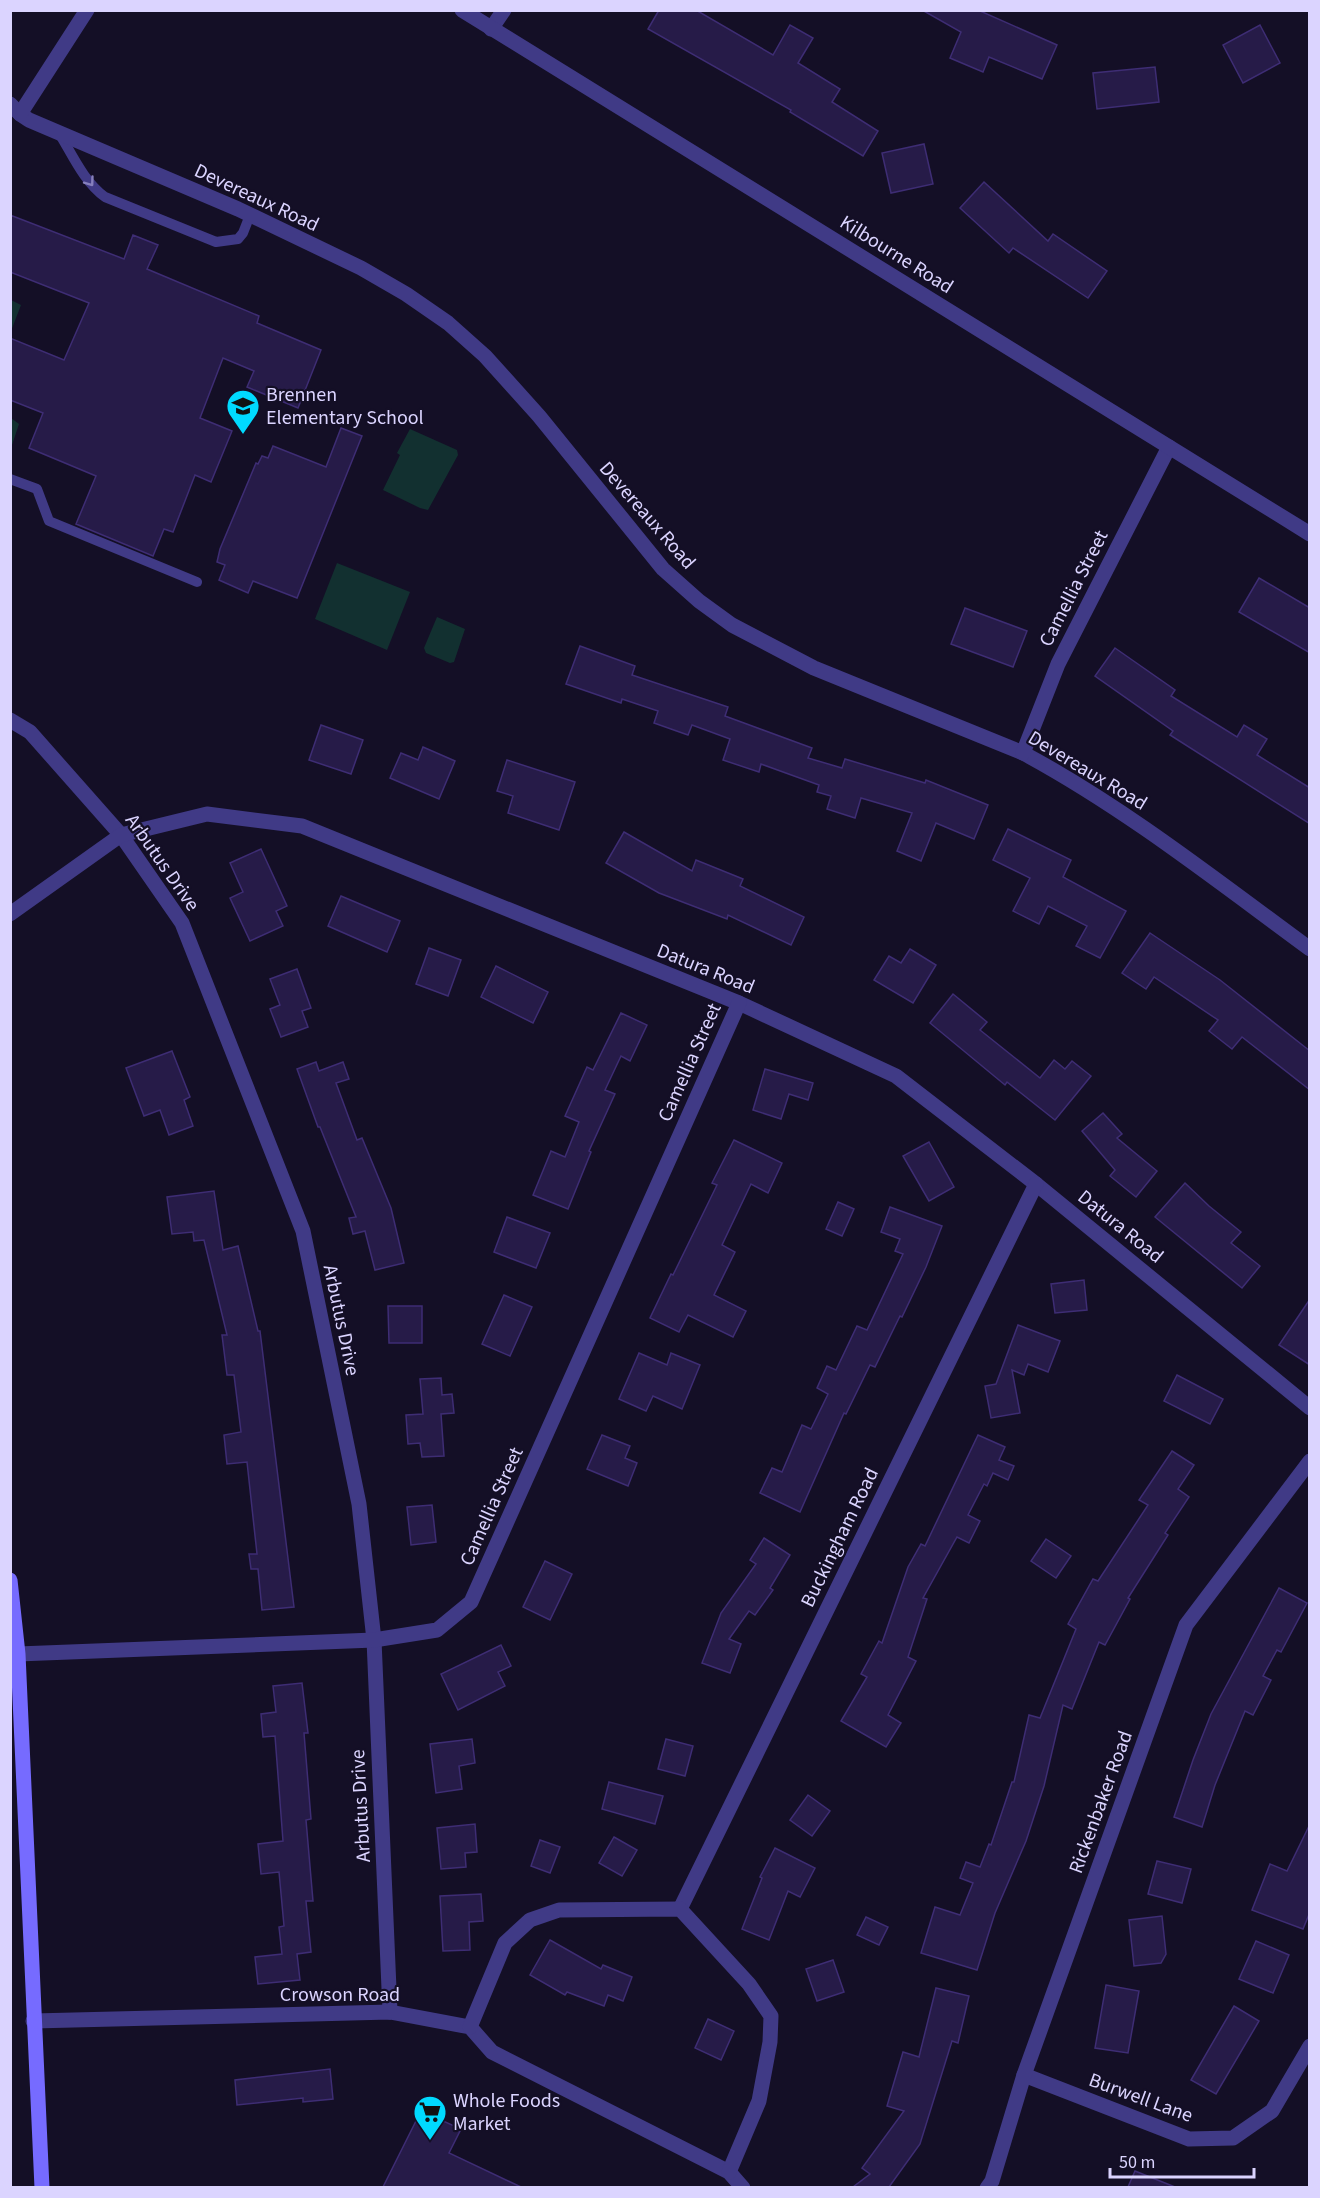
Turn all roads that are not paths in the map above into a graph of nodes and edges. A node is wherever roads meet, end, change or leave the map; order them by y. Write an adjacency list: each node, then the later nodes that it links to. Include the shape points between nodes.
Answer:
1 (87, 10): 5 (street)
2 (462, 10): 4 (street, Kilbourne Road)
3 (504, 10): 4 (street)
4 (491, 29): 8 (street, Kilbourne Road)
5 (15, 109): 6 (street, Devereaux Road)
6 (59, 133): 7 (street, Devereaux Road); 7 (lane, one-way to 7, via 87,178 105,197 216,242 238,239)
7 (250, 215): 13 (street, Devereaux Road, via 361,268 448,323 485,356 539,416 663,569 732,625 814,668)
8 (1169, 447): 10 (street, Kilbourne Road); 13 (street, Camellia Street, via 1058,664)
9 (10, 479): 11 (lane, via 37,489 50,521)
10 (1310, 534)
11 (197, 582)
12 (10, 720): 14 (street, Arbutus Drive, via 30,732)
13 (1023, 753): 16 (street, Devereaux Road, via 1136,822)
14 (121, 835): 15 (street, Datura Road); 17 (street, Datura Road, via 207,814 302,826); 22 (street, Arbutus Drive, via 182,923 303,1231 359,1504)
15 (10, 914)
16 (1310, 949)
17 (739, 1003): 18 (street, Datura Road, via 896,1076); 22 (street, Camellia Street, via 471,1602 437,1630)
18 (1036, 1184): 19 (street, Datura Road); 24 (street, Buckingham Road)
19 (1310, 1408)
20 (1310, 1461): 29 (street, Rickenbaker Road, via 1186,1626)
21 (10, 1580): 23 (main road)
22 (374, 1640): 23 (street, Camellia Street); 25 (street, Arbutus Drive)
23 (18, 1654): 26 (main road)
24 (680, 1909): 27 (street, via 558,1911 530,1920 505,1943); 30 (street, via 749,1984 771,2016 759,2102)
25 (390, 2012): 26 (street, Crowson Road); 27 (street, Crowson Road)
26 (33, 2021): 31 (main road)
27 (470, 2027): 30 (street, via 492,2052)
28 (1310, 2046): 29 (street, Burwell Lane, via 1272,2110 1233,2138 1189,2139)
29 (1024, 2075): 33 (street, Rickenbaker Road)
30 (729, 2172): 32 (street)
31 (42, 2187)
32 (743, 2187)
33 (987, 2187)

